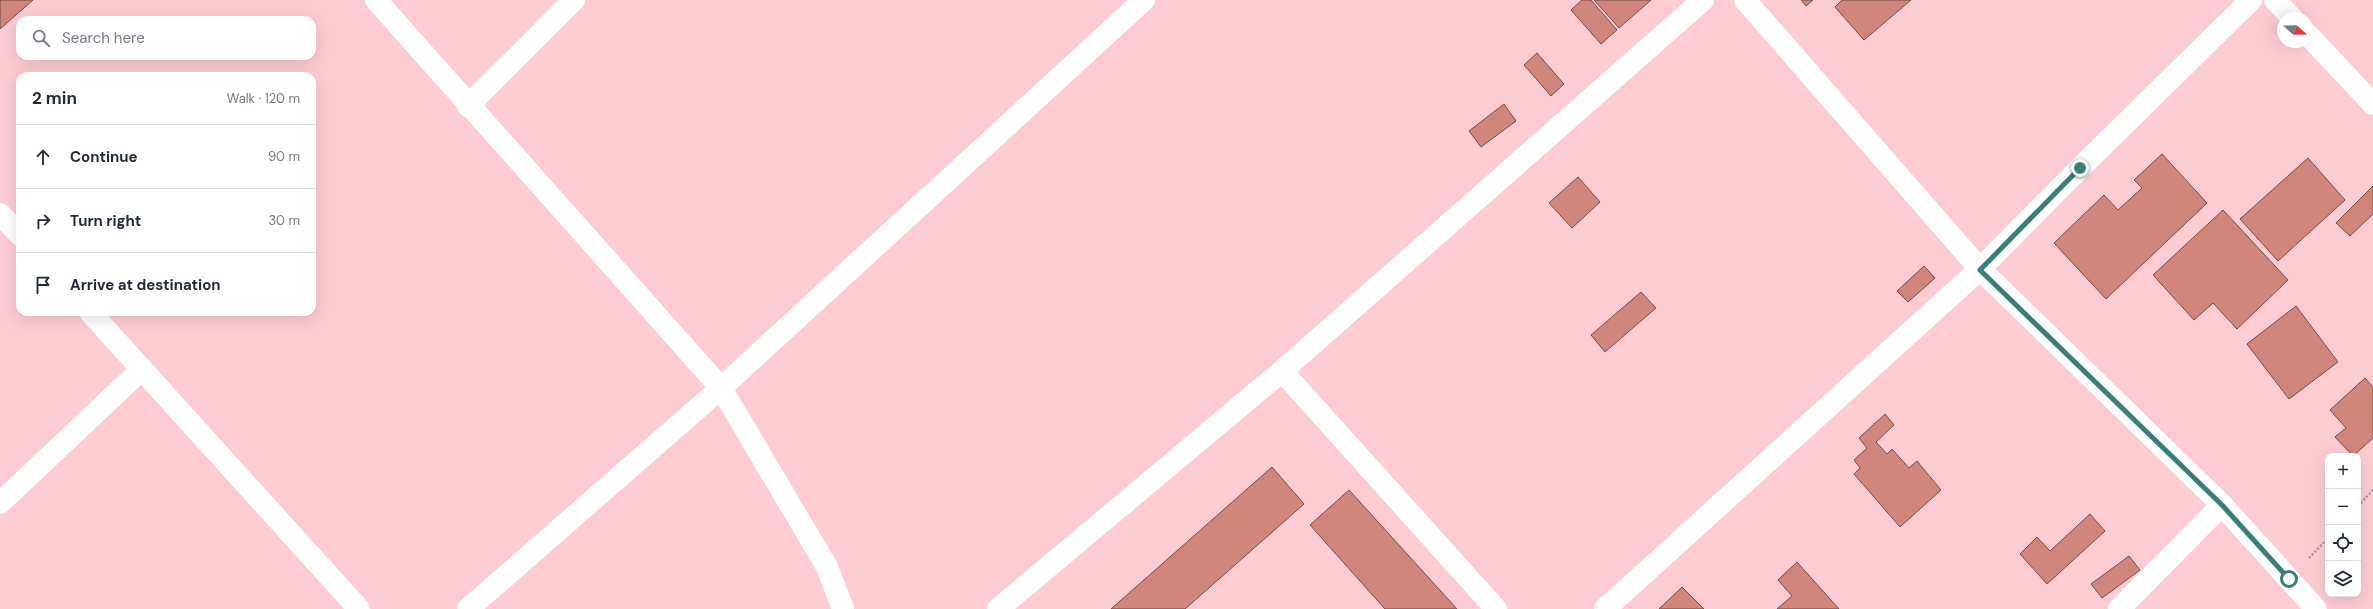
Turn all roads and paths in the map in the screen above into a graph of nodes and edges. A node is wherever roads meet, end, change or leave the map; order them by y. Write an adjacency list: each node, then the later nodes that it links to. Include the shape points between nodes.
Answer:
1 (376, 0): 11 (street)
2 (574, 0): 11 (street)
3 (1144, 0): 18 (street)
4 (1703, 0): 17 (street)
5 (1745, 0): 14 (street)
6 (2251, 0): 14 (street)
7 (2275, 0): 8 (street)
8 (2286, 12)
9 (2313, 40): 10 (street)
10 (2373, 104)
11 (468, 106): 18 (street)
12 (0, 214): 13 (street)
13 (16, 231)
14 (1980, 270): 22 (street); 28 (street)
15 (94, 316): 16 (street)
16 (142, 369): 20 (street); 23 (street)
17 (1282, 371): 26 (street); 27 (street)
18 (721, 388): 24 (street); 25 (street, via 827,567)
19 (2373, 490): 21 (path)
20 (0, 503)
21 (2361, 503)
22 (2222, 505): 29 (street); 30 (street)
23 (359, 609)
24 (468, 609)
25 (843, 609)
26 (998, 609)
27 (1496, 609)
28 (1605, 609)
29 (2119, 609)
30 (2316, 609)

